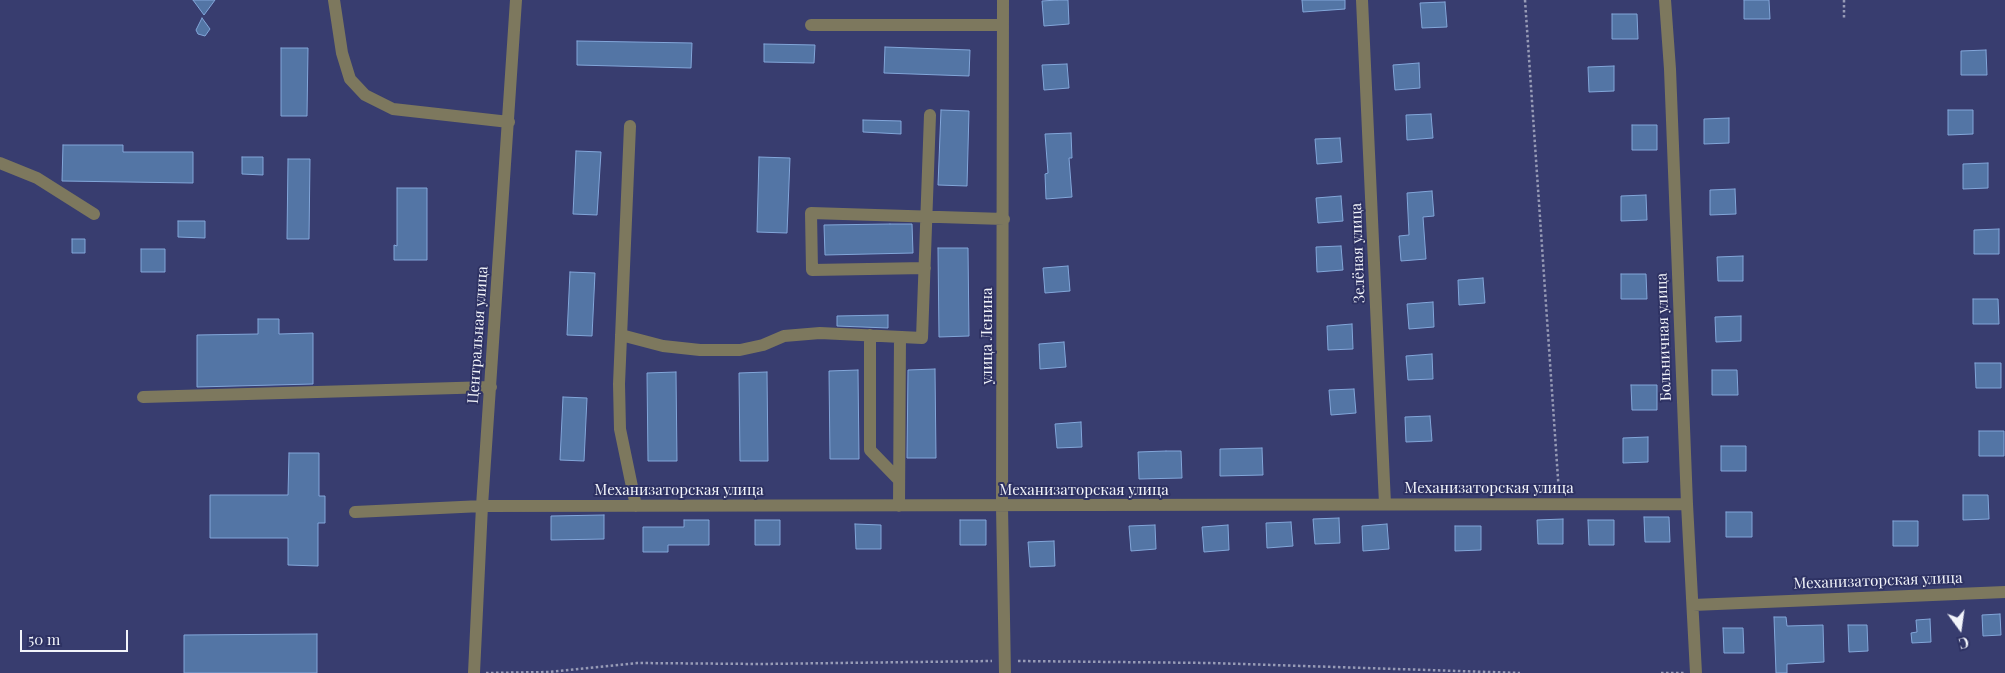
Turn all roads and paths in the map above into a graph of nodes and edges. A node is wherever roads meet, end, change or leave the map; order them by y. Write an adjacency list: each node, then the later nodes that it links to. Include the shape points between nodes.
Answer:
1 (334, 0): 12 (street, via 342,53 350,78 365,95 394,109)
2 (516, 0): 12 (street, Центральная улица)
3 (1004, 0): 10 (street, улица Ленина)
4 (1362, 0): 25 (street, Зелёная улица)
5 (1525, 0): 26 (path)
6 (1665, 0): 27 (street, Больничная улица)
7 (1844, 0): 8 (path)
8 (1844, 19)
9 (811, 25): 10 (street)
10 (1003, 25): 17 (street, улица Ленина)
11 (930, 115): 16 (street)
12 (509, 122): 22 (street, Центральная улица)
13 (630, 126): 19 (street)
14 (0, 163): 15 (street, via 37,178)
15 (94, 214)
16 (927, 215): 17 (street); 18 (street); 18 (street, via 810,212 812,270)
17 (1004, 218): 31 (street, улица Ленина)
18 (925, 268): 21 (street, via 922,338)
19 (621, 335): 20 (street, via 663,346 700,350 740,350 784,336 820,333); 29 (street, via 620,429)
20 (870, 336): 21 (street); 24 (street, via 870,450)
21 (900, 337): 24 (street)
22 (491, 387): 23 (street); 28 (street, Центральная улица)
23 (142, 397)
24 (899, 480): 30 (street)
25 (1384, 504): 26 (street, Механизаторская улица); 31 (street, Механизаторская улица)
26 (1560, 504): 27 (street, Механизаторская улица)
27 (1687, 504): 34 (street, Больничная улица)
28 (482, 506): 29 (street, Механизаторская улица); 32 (street, Механизаторская улица); 36 (street, Центральная улица)
29 (636, 506): 30 (street, Механизаторская улица)
30 (899, 506): 31 (street, Механизаторская улица)
31 (1002, 507): 35 (street, улица Ленина)
32 (355, 512)
33 (2005, 592): 34 (street, Механизаторская улица)
34 (1693, 605): 39 (street, Больничная улица)
35 (1004, 667): 36 (path, via 637,663 549,672); 37 (path, via 1211,663)
36 (474, 673)
37 (1520, 673)
38 (1660, 673): 39 (path)
39 (1696, 673)

